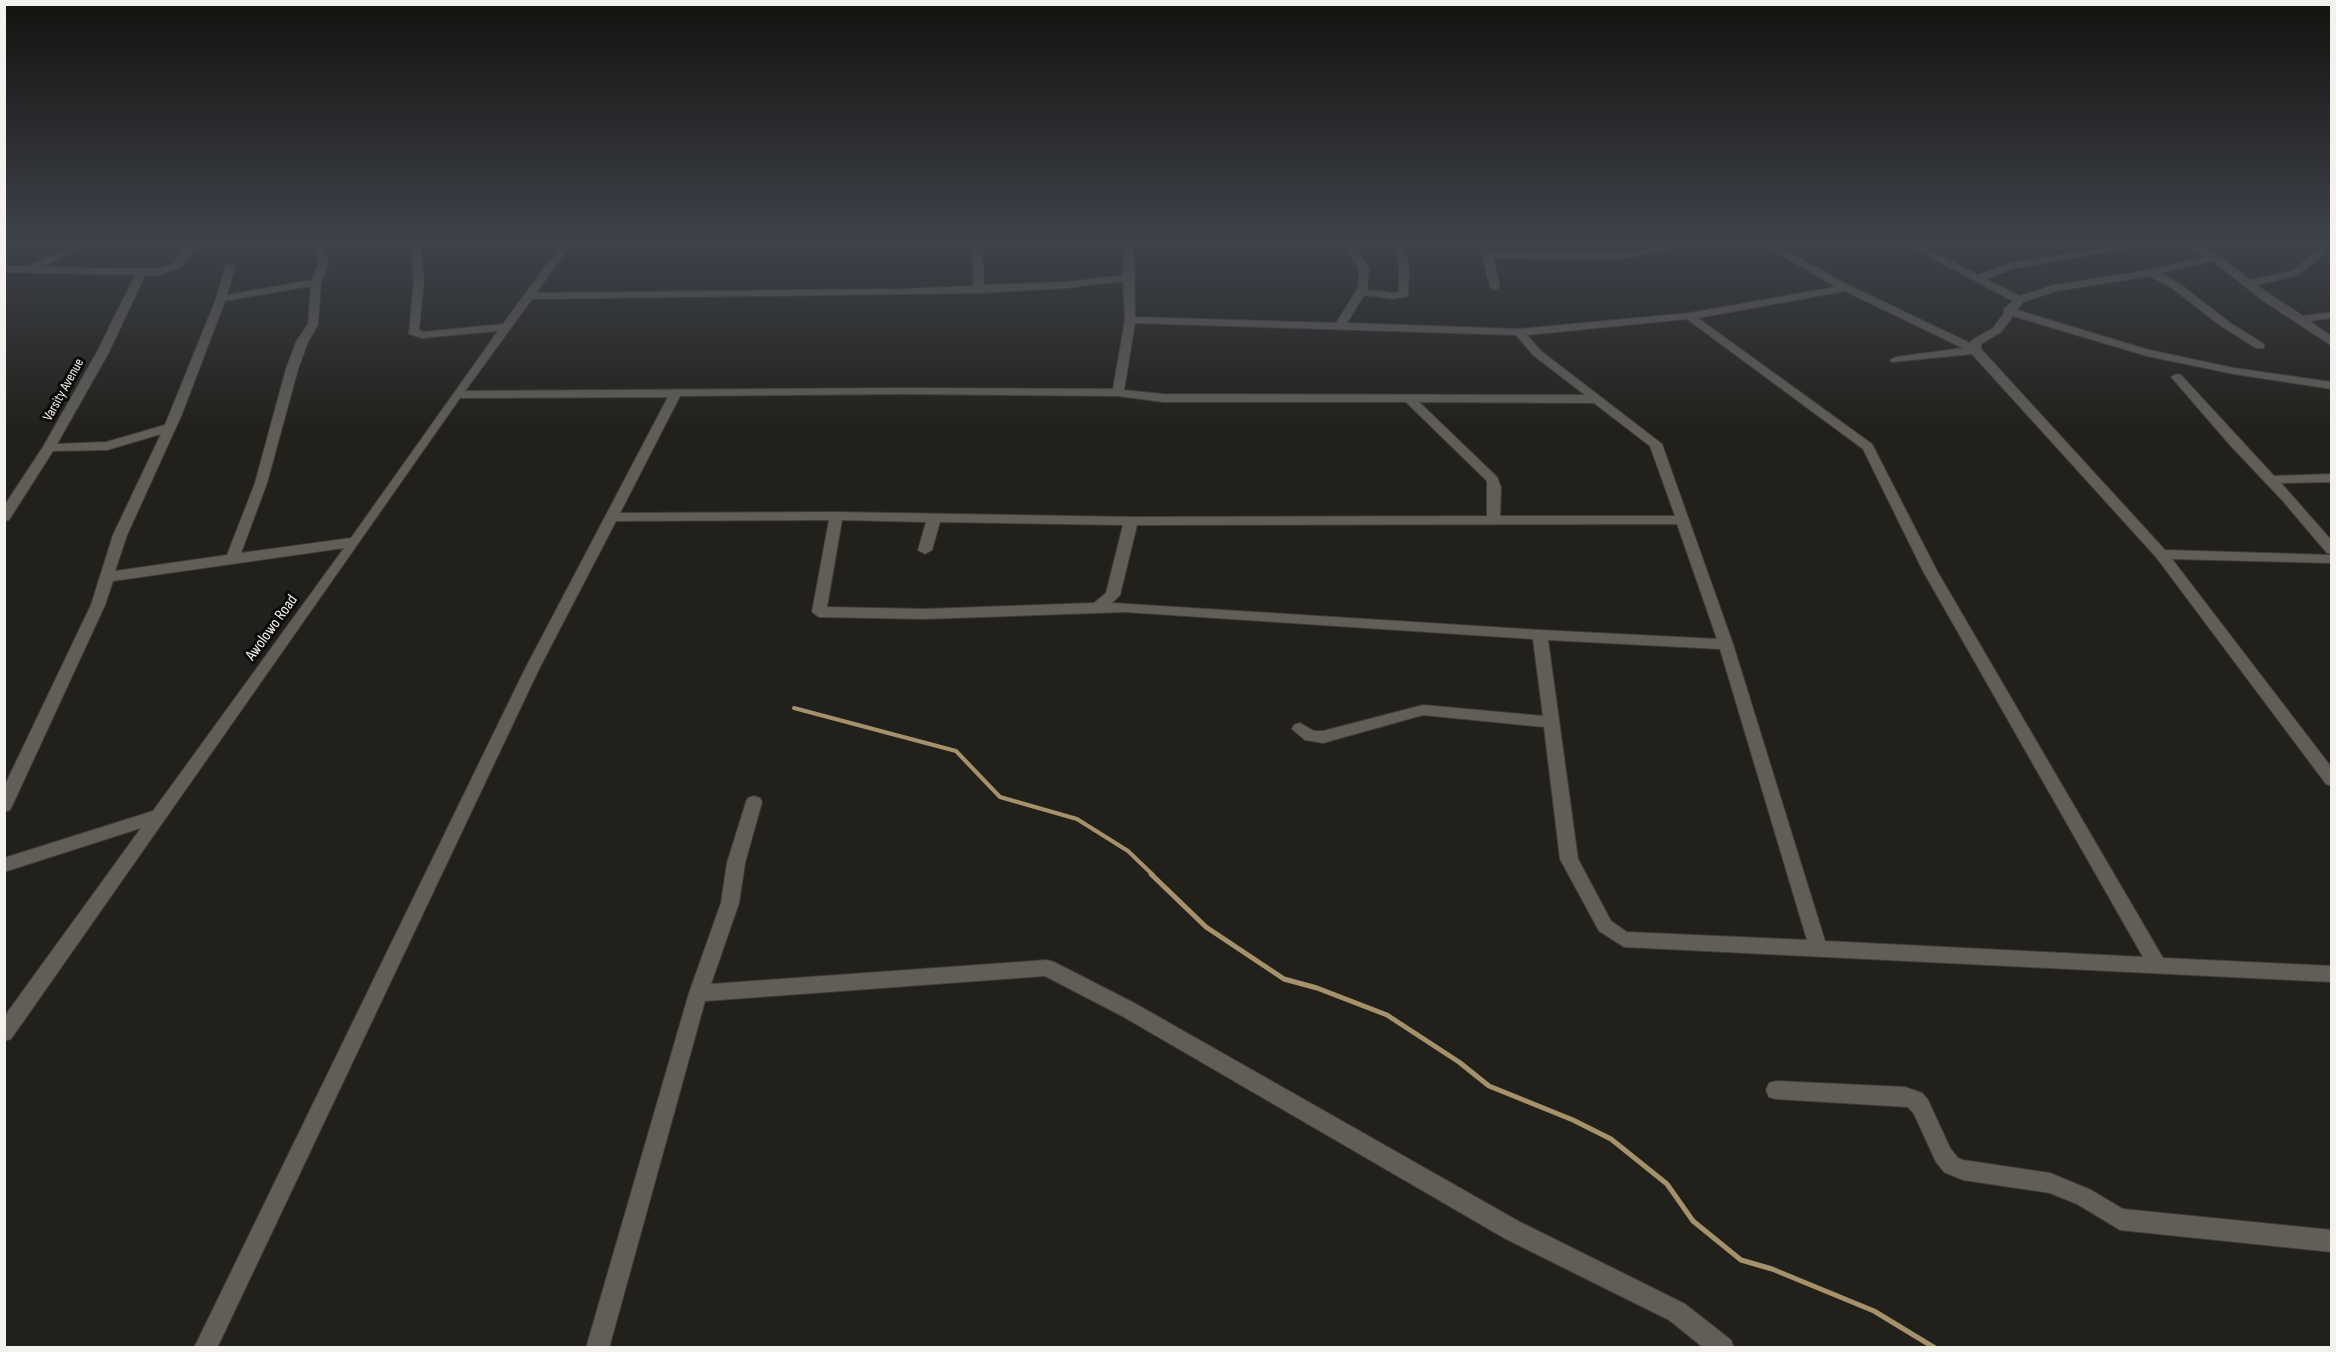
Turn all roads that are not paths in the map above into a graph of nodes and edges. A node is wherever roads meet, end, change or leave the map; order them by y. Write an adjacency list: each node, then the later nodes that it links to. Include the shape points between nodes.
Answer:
1 (125, 306): 33 (street, Varsity Avenue)
2 (218, 306): 32 (street)
3 (314, 306): 47 (street, via 313,324 292,369 261,483)
4 (416, 306): 18 (street, via 413,332)
5 (523, 306): 18 (street, Awolowo Road)
6 (1129, 306): 16 (street)
7 (1353, 306): 19 (street)
8 (1745, 306): 15 (street)
9 (1886, 306): 23 (street)
10 (2013, 306): 13 (street)
11 (2202, 306): 22 (street)
12 (2279, 306): 17 (street)
13 (2008, 312): 23 (street, via 1997,330 1976,342); 26 (street, via 2147,353)
14 (2331, 315): 17 (street)
15 (1689, 316): 20 (street); 63 (street, via 1868,447 1930,571)
16 (1130, 320): 19 (street); 28 (street)
17 (2301, 320): 21 (street)
18 (507, 327): 29 (street, Awolowo Road)
19 (1339, 327): 20 (street)
20 (1520, 332): 31 (street, via 1537,353)
21 (2331, 343)
22 (2260, 346)
23 (1975, 350): 24 (street); 46 (street)
24 (1896, 360)
25 (2177, 377): 35 (street)
26 (2331, 386)
27 (676, 392): 28 (street); 29 (street); 38 (street)
28 (1118, 393): 30 (street, via 1163,398)
29 (457, 395): 43 (street, Awolowo Road)
30 (1408, 398): 31 (street); 40 (street, via 1493,480)
31 (1596, 399): 41 (street, via 1656,444)
32 (170, 427): 33 (street, via 107,446); 49 (street, via 120,535)
33 (49, 447): 37 (street, Varsity Avenue)
34 (2331, 478): 35 (street)
35 (2270, 480): 45 (street)
36 (836, 516): 38 (street); 39 (street); 52 (street, via 819,612 925,614)
37 (4, 517)
38 (611, 517): 69 (street, via 527,680)
39 (934, 518): 42 (street); 44 (street)
40 (1493, 520): 41 (street); 42 (street)
41 (1683, 520): 54 (street)
42 (1131, 521): 50 (street)
43 (355, 542): 47 (street); 60 (street, Awolowo Road)
44 (925, 550)
45 (2331, 550)
46 (2161, 554): 48 (street); 57 (street)
47 (232, 558): 49 (street)
48 (2331, 559)
49 (108, 577): 59 (street)
50 (1113, 595): 51 (street); 52 (street)
51 (1125, 607): 52 (street); 53 (street)
52 (1097, 608)
53 (1540, 635): 54 (street); 55 (street)
54 (1726, 644): 62 (street)
55 (1550, 722): 56 (street, via 1423,710 1323,737); 62 (street, via 1569,859 1605,926 1624,939)
56 (1300, 729)
57 (2331, 780)
58 (754, 802): 65 (street, via 736,863 730,903)
59 (4, 806)
60 (159, 816): 61 (street); 66 (street, Awolowo Road)
61 (4, 865)
62 (1818, 948): 63 (street)
63 (2158, 966): 64 (street)
64 (2331, 974)
65 (698, 993): 70 (street); 71 (street, via 1047,968 1129,1010 1512,1230 1677,1312)
66 (4, 1033)
67 (1776, 1090): 68 (street, via 1905,1096 1921,1107 1942,1155 1951,1165 2050,1183 2084,1197 2120,1220)
68 (2331, 1240)
69 (206, 1347)
70 (597, 1347)
71 (1723, 1347)

